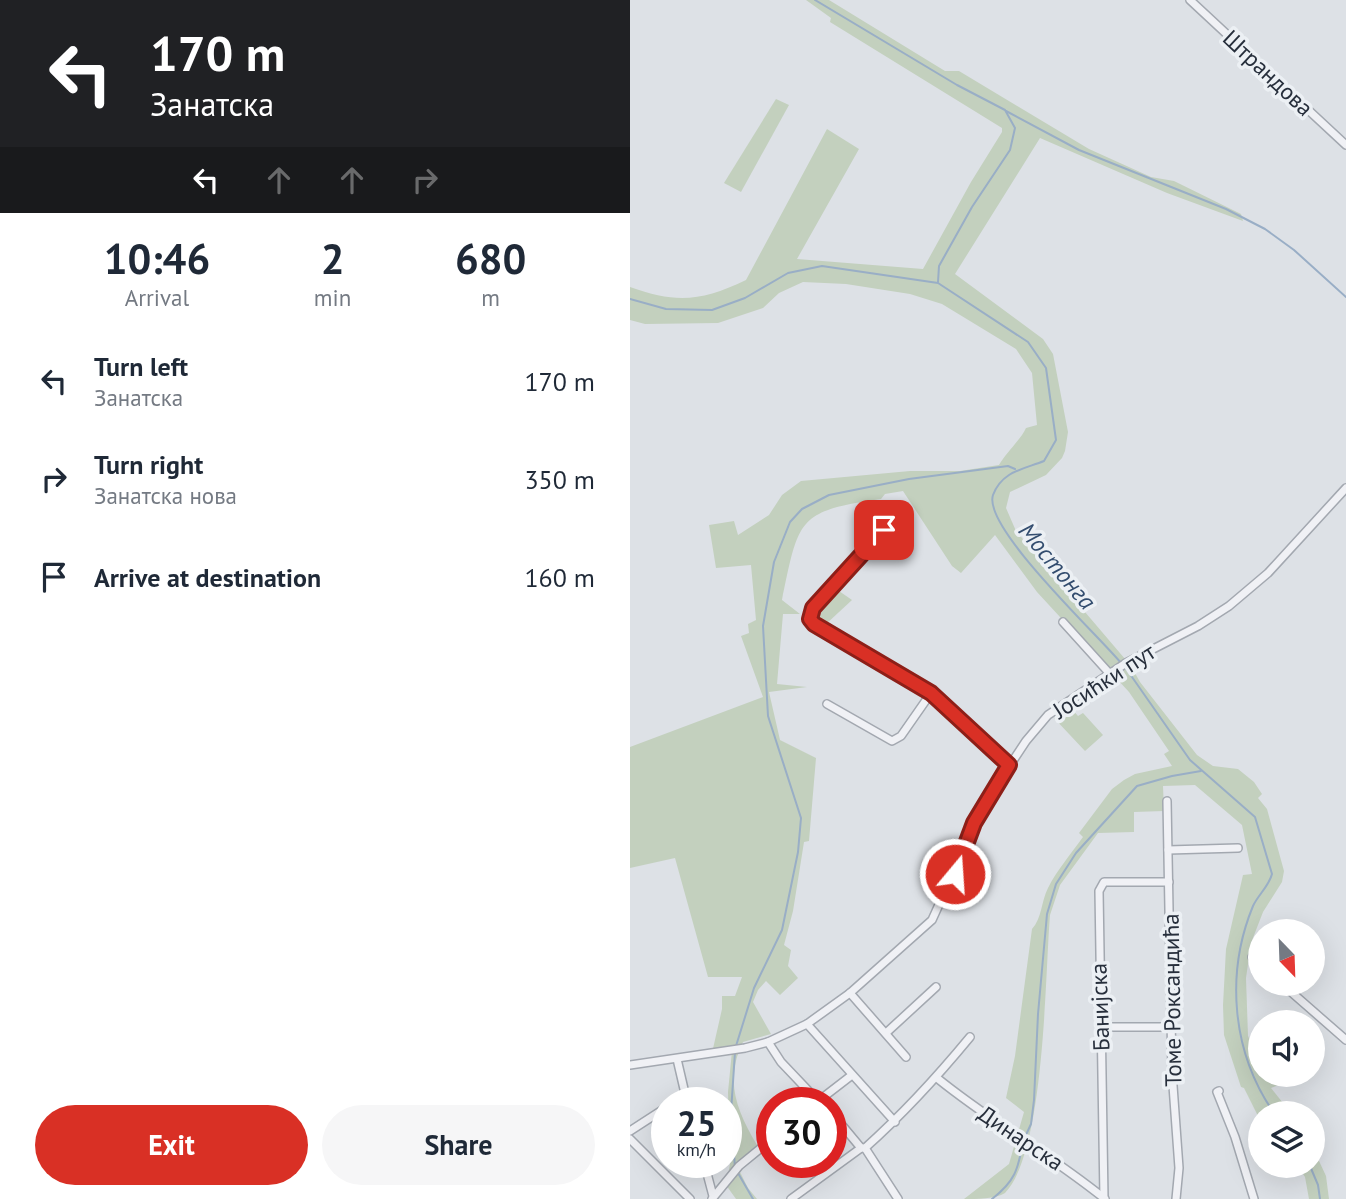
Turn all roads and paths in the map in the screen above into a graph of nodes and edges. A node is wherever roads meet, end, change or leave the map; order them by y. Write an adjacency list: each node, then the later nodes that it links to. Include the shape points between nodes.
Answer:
1 (1190, 0): 2 (street, Штрандова)
2 (1346, 145)
3 (1346, 488): 6 (street, Јосићки пут, via 1241,597)
4 (884, 530): 7 (street, via 813,608 810,619)
5 (1063, 622): 6 (street)
6 (1112, 673): 9 (street, Јосићки пут, via 1048,715)
7 (931, 693): 8 (street, via 901,736 892,741); 9 (street)
8 (827, 704)
9 (1009, 765): 15 (street, Јосићки пут, via 974,823 932,920)
10 (1167, 801): 12 (street, Томе Роксандића)
11 (1238, 848): 12 (street)
12 (1168, 850): 13 (street, Томе Роксандића)
13 (1169, 882): 18 (street, Банијска, via 1101,884); 19 (street, Томе Роксандића)
14 (936, 987): 20 (street)
15 (850, 993): 17 (street, Јосићки пут); 20 (street)
16 (1296, 996): 22 (street)
17 (807, 1024): 23 (street, Јосићки пут); 27 (street)
18 (1101, 1027): 19 (street); 42 (street, Банијска)
19 (1171, 1027): 46 (street, Томе Роксандића, via 1179,1168)
20 (886, 1033): 24 (street)
21 (970, 1037): 28 (street)
22 (1346, 1040)
23 (768, 1042): 25 (street, Јосићки пут); 30 (street)
24 (906, 1057)
25 (677, 1059): 26 (street, Јосићки пут); 29 (street)
26 (630, 1065)
27 (852, 1075): 31 (street); 34 (street)
28 (937, 1078): 34 (street); 42 (street, Динарска)
29 (683, 1087)
30 (804, 1087)
31 (837, 1087)
32 (1219, 1091): 47 (street)
33 (651, 1118): 36 (street)
34 (895, 1122): 38 (street)
35 (847, 1130): 38 (street)
36 (630, 1132)
37 (630, 1139): 43 (street)
38 (863, 1148): 44 (street); 45 (street)
39 (756, 1152): 41 (street)
40 (708, 1178): 41 (street)
41 (713, 1198)
42 (1105, 1198)
43 (690, 1199)
44 (791, 1199)
45 (898, 1199)
46 (1176, 1199)
47 (1254, 1199)

